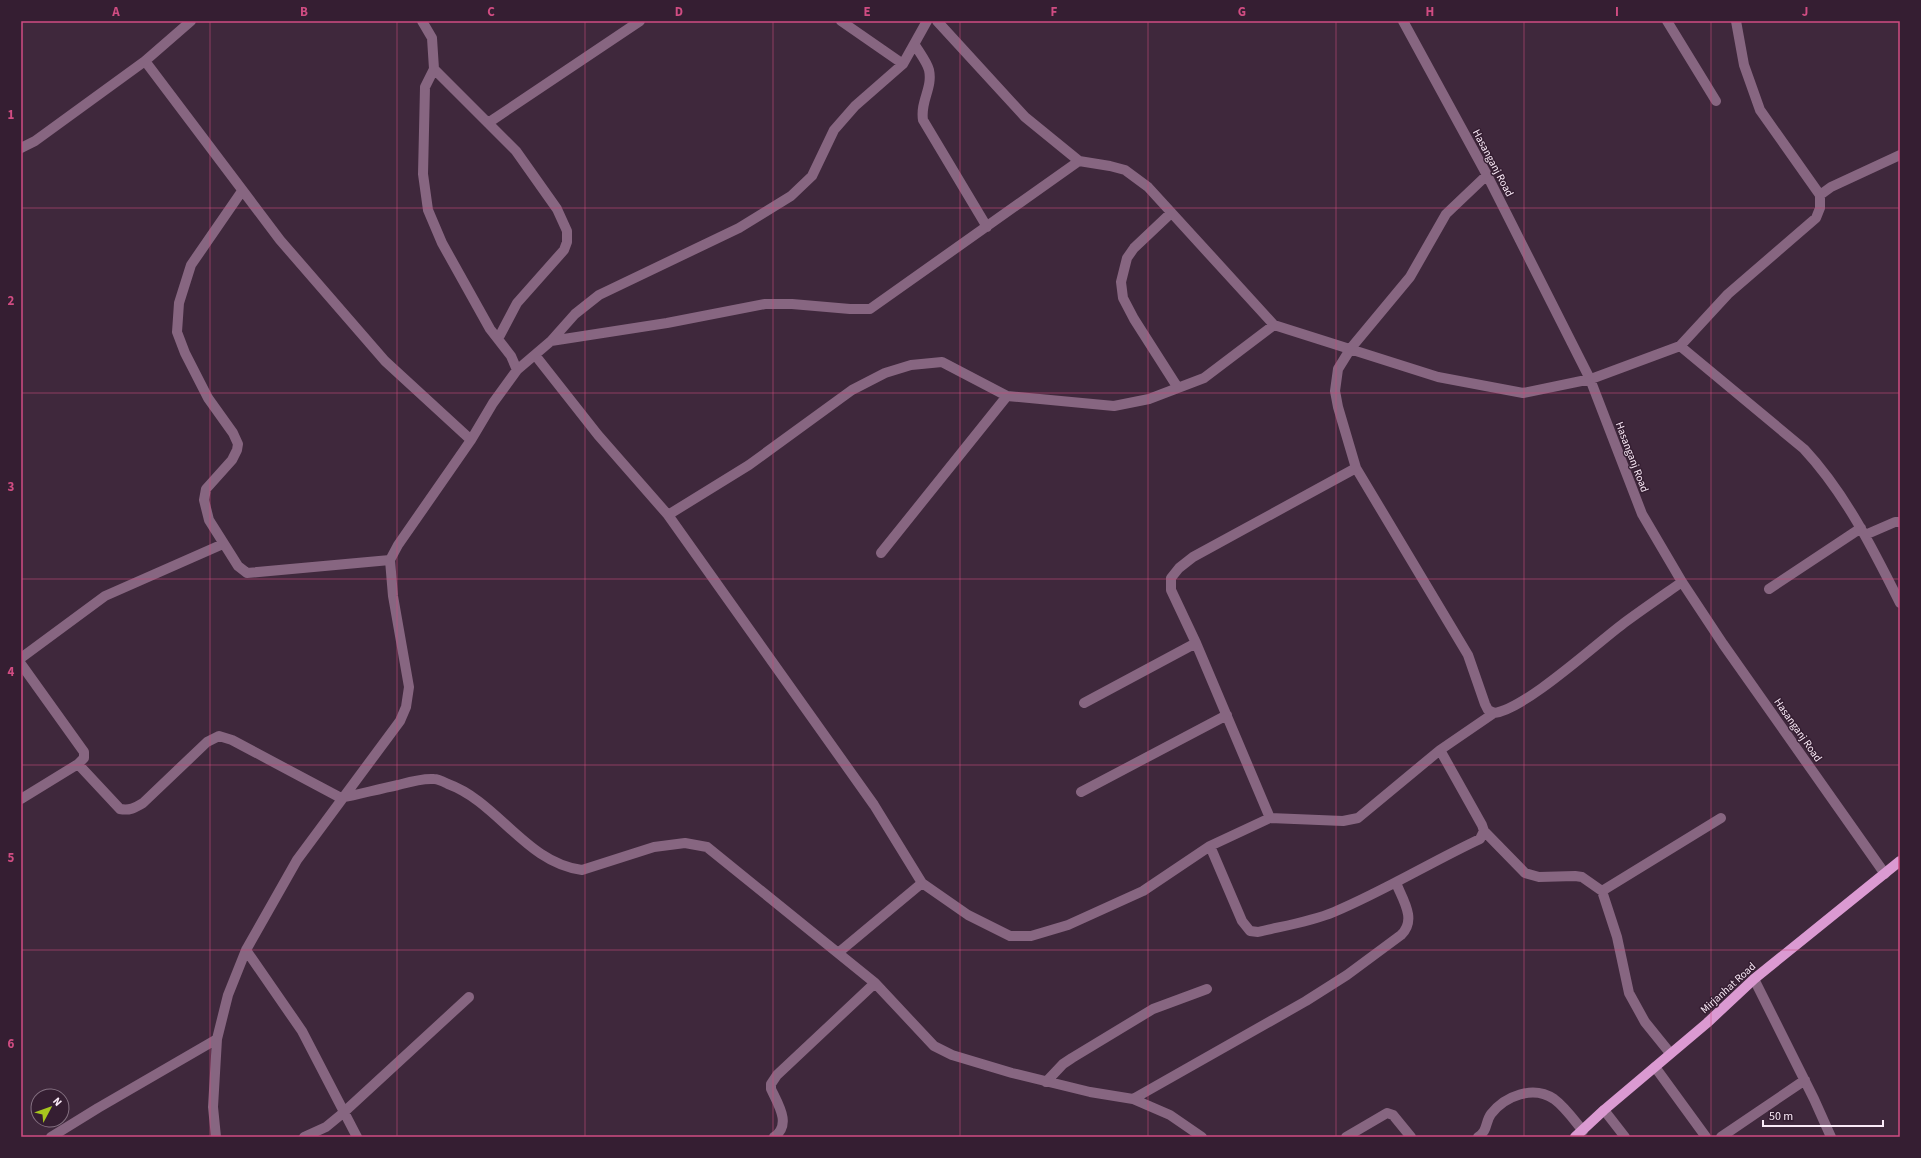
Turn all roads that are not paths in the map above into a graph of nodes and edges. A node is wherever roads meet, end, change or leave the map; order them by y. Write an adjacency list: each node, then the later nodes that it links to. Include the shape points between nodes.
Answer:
1 (190, 21): 11 (street)
2 (422, 21): 13 (street, via 432,38)
3 (640, 21): 15 (street)
4 (841, 21): 12 (street)
5 (928, 21): 10 (street)
6 (937, 21): 18 (street, via 1025,117)
7 (1403, 21): 19 (street, Hasanganj Road)
8 (1667, 21): 14 (street)
9 (1736, 21): 21 (street, via 1744,65 1760,110)
10 (915, 45): 12 (street); 23 (street, via 928,68 930,79 921,109 923,120)
11 (145, 61): 16 (street, via 35,141); 20 (street)
12 (903, 64): 26 (street, via 855,106 834,130 812,176 791,196 739,228 599,295 575,314)
13 (434, 69): 15 (street); 25 (street, via 425,87 423,174 428,210 442,243)
14 (1716, 101)
15 (488, 123): 25 (street, via 516,151 556,209 567,231 564,250 517,303)
16 (21, 148)
17 (1900, 155): 21 (street, via 1831,187)
18 (1080, 161): 22 (street, via 1124,170 1148,187); 23 (street)
19 (1487, 175): 28 (street, via 1446,214 1410,277); 31 (street, Hasanganj Road)
20 (242, 191): 34 (street, via 280,240 385,361); 39 (street, via 191,266 178,303 177,332 184,353 208,398 238,444 232,460 206,489 204,500 209,520)
21 (1820, 195): 27 (street, via 1820,208 1816,218 1728,294)
22 (1171, 213): 24 (street); 32 (street, via 1134,248 1127,258 1121,282 1123,298 1134,319)
23 (987, 227): 26 (street, via 870,309 765,304 667,323)
24 (1274, 325): 28 (street); 32 (street, via 1204,378)
25 (498, 339): 30 (street, via 511,356)
26 (551, 341): 29 (street)
27 (1680, 346): 31 (street); 38 (street, via 1804,449 1829,479)
28 (1351, 348): 31 (street, via 1438,377 1523,393); 35 (street, via 1338,369 1336,391)
29 (535, 355): 30 (street); 36 (street, via 598,435)
30 (517, 370): 34 (street)
31 (1590, 379): 42 (street, Hasanganj Road, via 1642,514)
32 (1178, 388): 33 (street, via 1149,399 1114,406)
33 (1007, 396): 36 (street, via 942,362 911,365 885,373 852,390 749,465); 40 (street)
34 (471, 440): 41 (street)
35 (1356, 468): 45 (street, via 1193,557 1179,568 1171,578 1171,590); 49 (street, via 1468,655 1485,704 1488,710)
36 (668, 515): 63 (street, via 874,805)
37 (1900, 522): 38 (street)
38 (1863, 531): 43 (street); 44 (street)
39 (223, 544): 41 (street, via 238,566 247,573); 46 (street, via 105,596)
40 (880, 553)
41 (390, 560): 54 (street, via 393,596 409,687 406,707 400,721)
42 (1682, 582): 49 (street, via 1625,622 1524,700); 61 (street, Hasanganj Road)
43 (1770, 589)
44 (1900, 603)
45 (1196, 643): 48 (street); 50 (street)
46 (21, 658)
47 (21, 664): 52 (street, via 84,752 84,758)
48 (1084, 703)
49 (1494, 713): 51 (street)
50 (1226, 715): 53 (street); 56 (street)
51 (1440, 750): 56 (street, via 1358,818 1343,821); 58 (street)
52 (78, 764): 54 (street, via 120,809 134,809 208,742 220,736); 55 (street)
53 (1081, 792)
54 (341, 798): 65 (street, via 297,860); 66 (street, via 418,780 435,779 471,794 518,836 557,863 576,870 654,847 685,843 707,847)
55 (21, 799)
56 (1270, 818): 59 (street)
57 (1721, 818): 64 (street)
58 (1484, 832): 62 (street, via 1480,839 1434,860); 64 (street, via 1525,873 1539,877 1582,877)
59 (1210, 846): 62 (street, via 1242,921 1250,930 1258,932 1333,912); 63 (street, via 1143,891 1068,925 1031,936 1010,936 968,915)
60 (1900, 861): 61 (main road, Mirjanhat Road)
61 (1886, 874): 67 (main road, Mirjanhat Road)
62 (1396, 883): 76 (street, via 1410,918 1407,930 1401,935 1347,975 1306,1001)
63 (922, 884): 66 (street)
64 (1602, 891): 72 (street, via 1616,931 1629,993 1645,1022)
65 (246, 950): 71 (street, via 228,995); 78 (street, via 302,1031)
66 (838, 953): 68 (street)
67 (1754, 979): 72 (main road, Mirjanhat Road); 74 (street)
68 (875, 983): 75 (street, via 934,1046 952,1055); 84 (street, via 777,1075 771,1084 784,1119 783,1127)
69 (1207, 989): 75 (street, via 1136,1018 1062,1064)
70 (470, 997): 78 (street)
71 (218, 1039): 80 (street); 81 (street, via 213,1107)
72 (1670, 1053): 73 (main road, Mirjanhat Road)
73 (1655, 1067): 77 (main road, Mirjanhat Road); 90 (street)
74 (1805, 1080): 91 (street); 92 (street)
75 (1046, 1082): 76 (street)
76 (1133, 1099): 85 (street, via 1170,1115)
77 (1604, 1110): 79 (main road, Mirjanhat Road); 89 (street)
78 (343, 1113): 82 (street, via 326,1127); 83 (street)
79 (1579, 1134): 88 (street, via 1553,1098 1522,1094 1508,1098 1496,1109 1485,1131)
80 (52, 1137)
81 (216, 1137)
82 (304, 1137)
83 (357, 1137)
84 (774, 1137)
85 (1202, 1137)
86 (1346, 1137): 87 (street, via 1387,1113 1393,1115)
87 (1411, 1137)
88 (1478, 1137)
89 (1624, 1137)
90 (1706, 1137)
91 (1721, 1137)
92 (1831, 1137)

